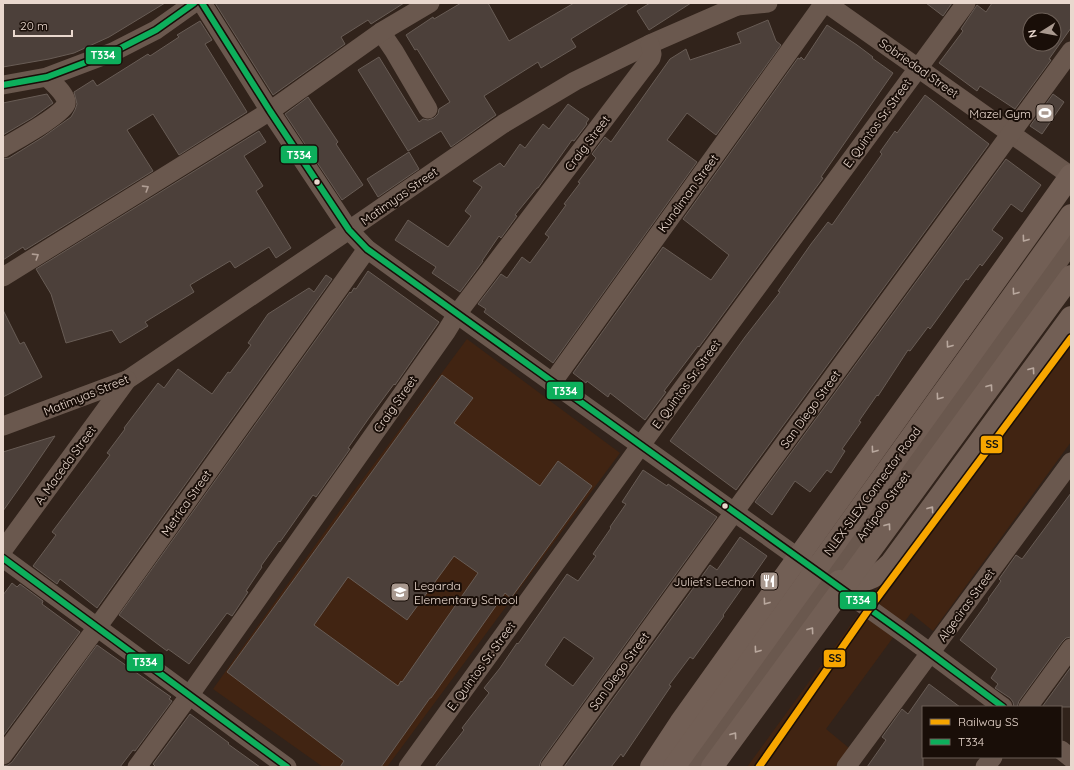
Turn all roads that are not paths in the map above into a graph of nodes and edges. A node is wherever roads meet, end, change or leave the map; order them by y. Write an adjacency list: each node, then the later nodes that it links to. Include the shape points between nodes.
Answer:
1 (194, 3): 12 (street, via 156,30 112,52)
2 (202, 3): 15 (street)
3 (430, 3): 8 (street)
4 (768, 3): 7 (street)
5 (825, 3): 11 (street, Sobriedad Street); 28 (street, Kundiman Street)
6 (966, 3): 11 (street, E. Quintos Sr. Street)
7 (736, 5): 9 (street, Matimyas Street)
8 (381, 32): 14 (street); 15 (street)
9 (650, 44): 20 (street, Matimyas Street, via 575,81 503,124); 25 (street, Craig Street, via 651,58)
10 (1071, 51): 16 (street, San Diego Street)
11 (918, 67): 16 (street, Sobriedad Street); 30 (street, E. Quintos Sr. Street)
12 (48, 77): 13 (street); 17 (street, via 65,99 64,108)
13 (3, 86)
14 (428, 109)
15 (270, 111): 20 (street); 24 (street, one-way to 15)
16 (1011, 134): 18 (street, Sobriedad Street); 32 (street, San Diego Street)
17 (3, 148)
18 (1071, 175): 50 (highway, one-way to 50, via 684,716)
19 (1071, 215): 51 (highway, NLEX-SLEX Connector Road, one-way to 51)
20 (349, 230): 22 (street); 27 (street, Matimyas Street)
21 (1071, 244): 35 (street, Antipolo Street)
22 (367, 249): 25 (street); 36 (street, Metrica Street)
23 (1071, 276): 53 (highway, one-way to 23)
24 (3, 277)
25 (457, 314): 28 (street); 39 (street, Craig Street)
26 (1071, 317): 35 (highway, one-way to 26, via 865,581 880,574 891,563)
27 (127, 380): 29 (street, Matimyas Street); 33 (street, A. Maceda Street)
28 (552, 383): 30 (street)
29 (3, 426)
30 (641, 445): 32 (street); 48 (street, E. Quintos Sr. Street)
31 (1071, 462): 38 (street, Algeciras Street)
32 (733, 512): 35 (street); 49 (street, San Diego Street)
33 (3, 550)
34 (3, 558): 36 (street)
35 (829, 581): 38 (street); 52 (street, Antipolo Street)
36 (98, 627): 39 (street); 43 (street, Metrica Street)
37 (1071, 648): 41 (street)
38 (930, 654): 40 (street); 54 (street, Algeciras Street)
39 (189, 696): 46 (street); 47 (street, Craig Street)
40 (1002, 706)
41 (1029, 706)
42 (1062, 751): 45 (street)
43 (3, 756)
44 (992, 758): 55 (street)
45 (1071, 758)
46 (280, 765)
47 (137, 767)
48 (408, 767)
49 (550, 767)
50 (651, 767)
51 (674, 767)
52 (694, 767)
53 (712, 767)
54 (846, 767)
55 (985, 767)

